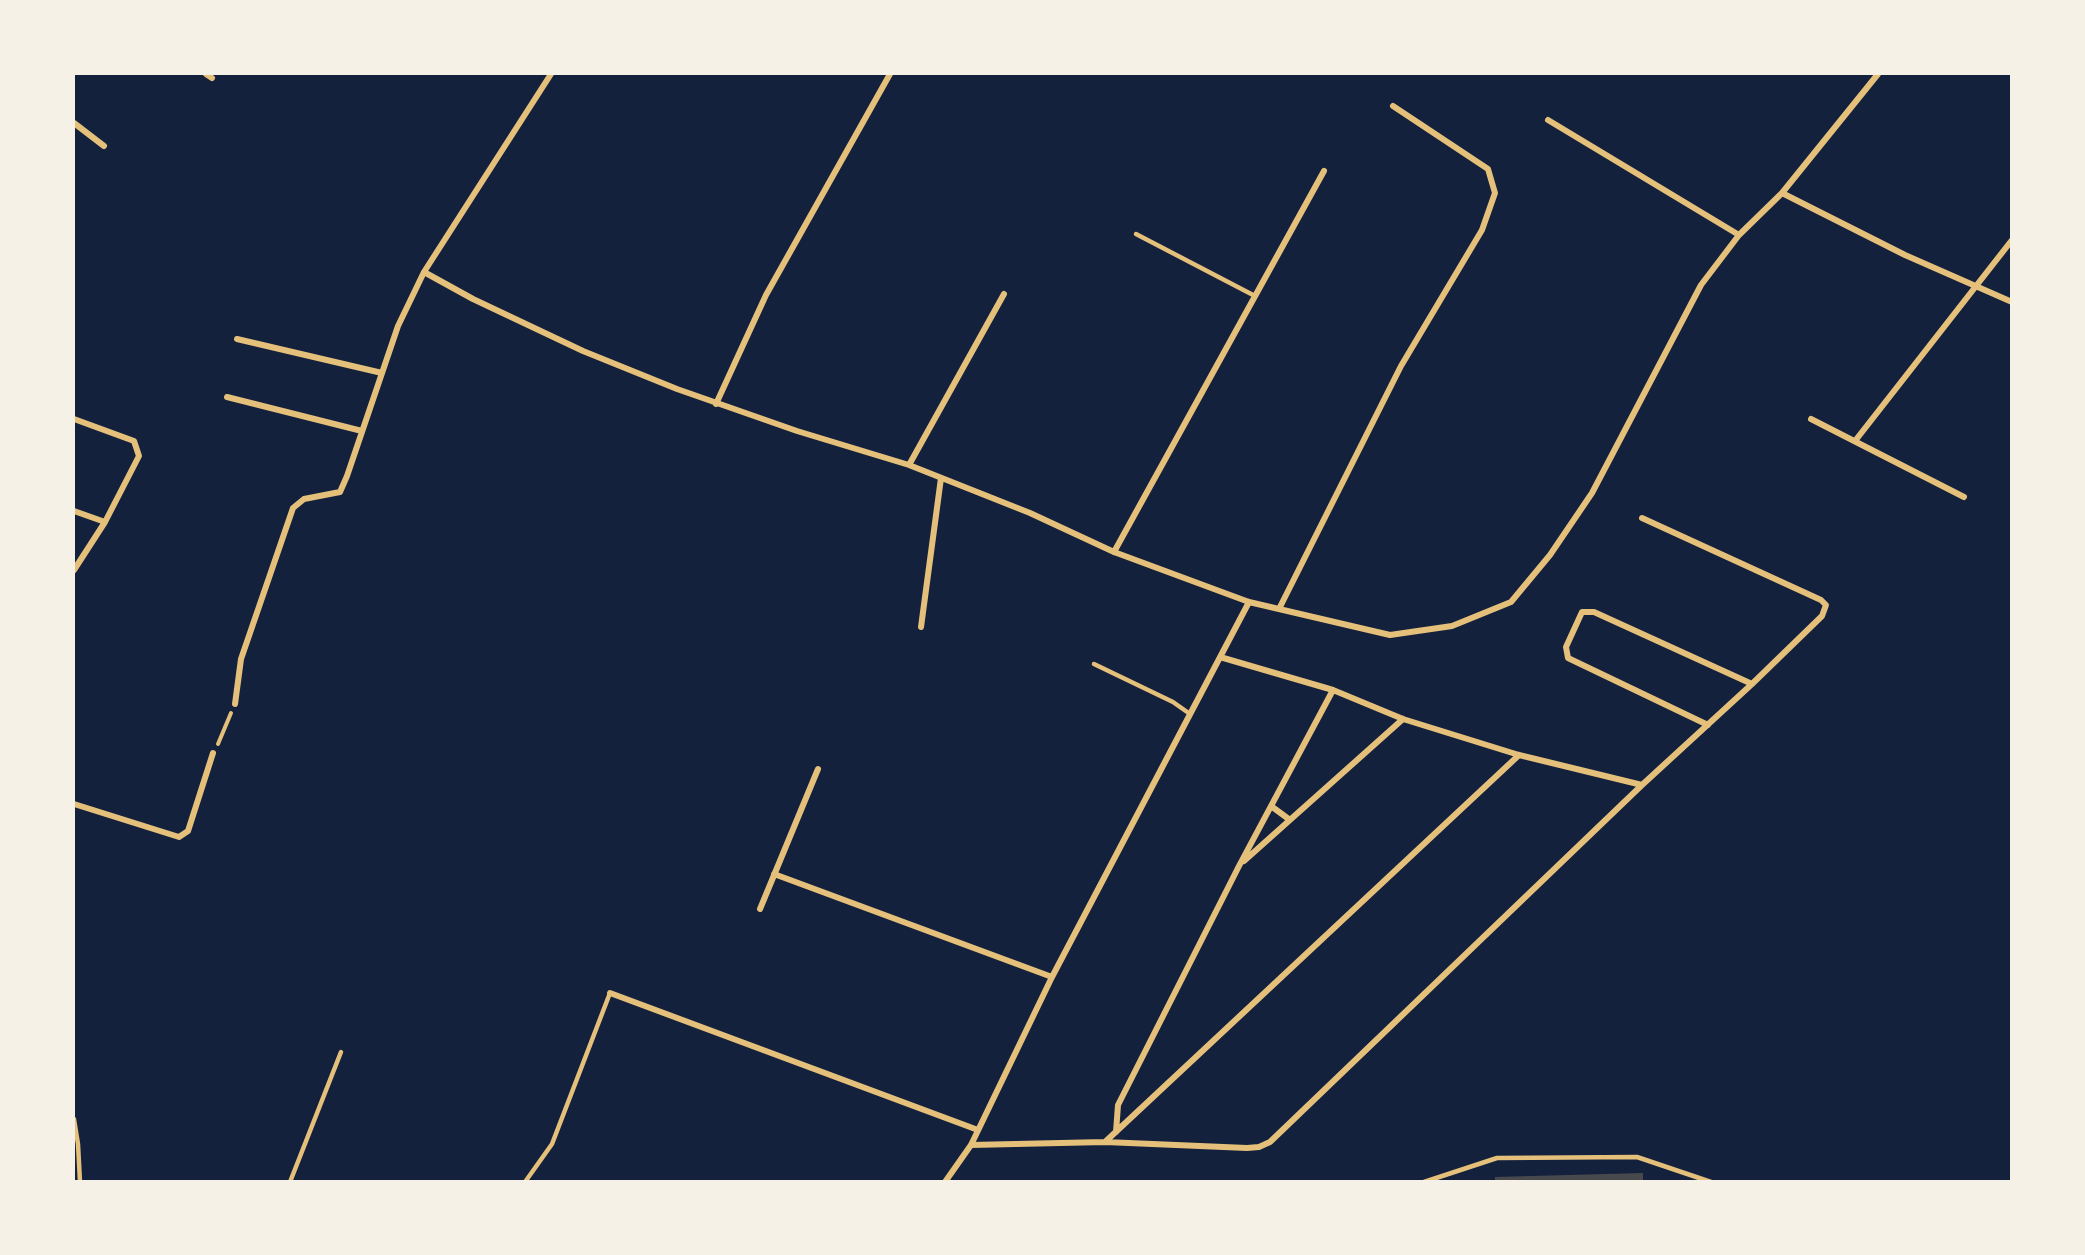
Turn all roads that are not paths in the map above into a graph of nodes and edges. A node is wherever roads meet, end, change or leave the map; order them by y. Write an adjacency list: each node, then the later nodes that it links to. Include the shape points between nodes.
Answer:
1 (551, 74): 13 (street)
2 (890, 74): 21 (street, via 766,295)
3 (1878, 74): 9 (street)
4 (1393, 106): 35 (street, via 1488,169 1495,193 1482,230 1401,366)
5 (1548, 120): 11 (street)
6 (74, 123): 7 (street)
7 (104, 146)
8 (1324, 171): 16 (street)
9 (1782, 193): 11 (street); 14 (street)
10 (1136, 234): 16 (lane)
11 (1739, 235): 35 (street, via 1701,285 1592,493 1512,602 1452,626 1390,635)
12 (2012, 240): 14 (street)
13 (424, 272): 19 (street, via 398,326); 21 (street, via 583,351)
14 (1977, 287): 17 (street); 25 (street)
15 (1004, 294): 26 (street)
16 (1255, 296): 32 (street)
17 (2012, 302)
18 (237, 339): 19 (street)
19 (382, 373): 24 (street)
20 (227, 397): 24 (street)
21 (716, 404): 26 (street)
22 (74, 419): 31 (street, via 134,441 139,456)
23 (1811, 419): 25 (street)
24 (362, 431): 41 (street, via 340,492 304,499 293,508 242,659)
25 (1855, 441): 28 (street)
26 (909, 465): 27 (street)
27 (941, 478): 32 (street); 36 (street)
28 (1964, 497)
29 (74, 511): 31 (street)
30 (1642, 518): 39 (street, via 1826,605 1822,616)
31 (105, 522): 33 (street)
32 (1114, 552): 34 (street)
33 (74, 570)
34 (1249, 602): 35 (street); 37 (street)
35 (1279, 609)
36 (921, 627)
37 (1220, 657): 40 (street); 42 (street)
38 (1094, 664): 42 (lane)
39 (1752, 684): 44 (street); 44 (street, via 1594,612 1582,612 1566,646 1568,658)
40 (1333, 690): 43 (street); 50 (street)
41 (235, 704)
42 (1190, 714): 55 (street)
43 (1403, 719): 46 (street); 51 (street)
44 (1708, 725): 48 (street)
45 (213, 753): 49 (street, via 188,831 179,837)
46 (1519, 755): 48 (street); 60 (street)
47 (818, 769): 53 (street)
48 (1642, 785): 61 (street, via 1270,1142 1247,1148)
49 (74, 804)
50 (1271, 806): 51 (street); 52 (street)
51 (1290, 820): 52 (street)
52 (1239, 866): 60 (street, via 1118,1105)
53 (774, 873): 54 (street); 55 (street)
54 (760, 909)
55 (1052, 977): 59 (street)
56 (610, 993): 59 (street); 65 (lane, via 552,1144)
57 (341, 1052): 64 (lane)
58 (74, 1119): 63 (lane)
59 (978, 1130): 62 (street)
60 (1116, 1132): 61 (street)
61 (1105, 1142): 62 (street)
62 (971, 1145): 66 (street)
63 (80, 1182)
64 (290, 1182)
65 (525, 1182)
66 (945, 1182)
67 (1424, 1182): 68 (lane, via 1497,1158 1637,1157)
68 (1711, 1182)

